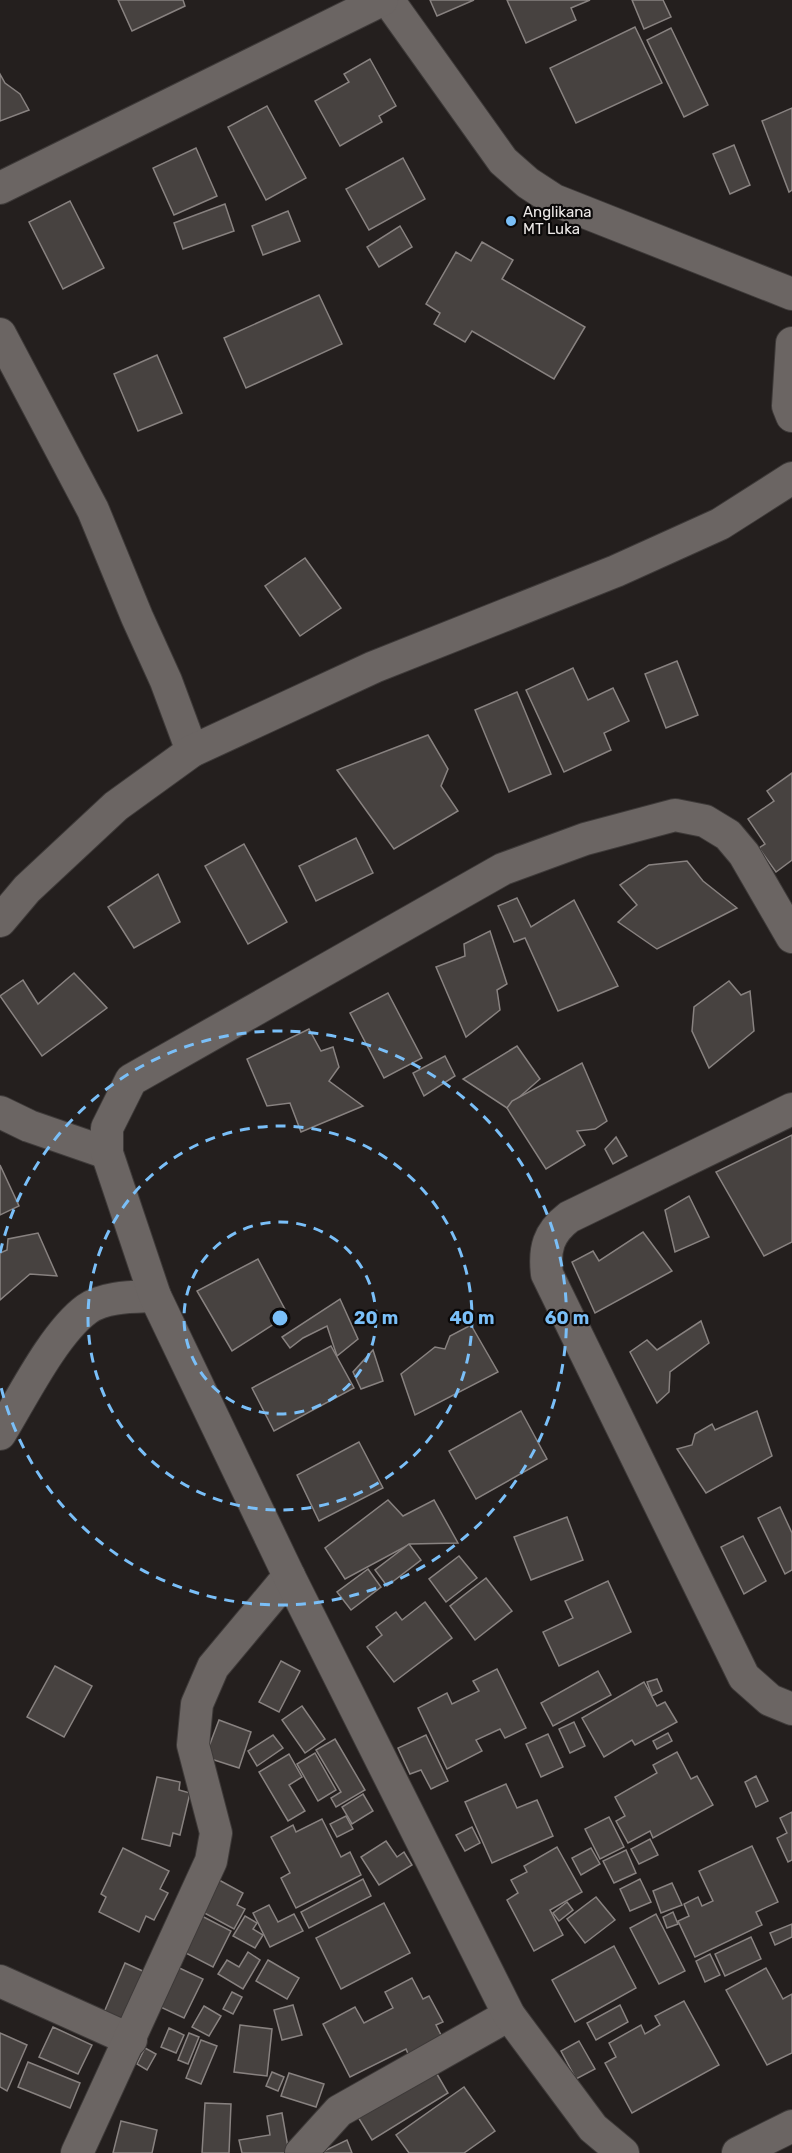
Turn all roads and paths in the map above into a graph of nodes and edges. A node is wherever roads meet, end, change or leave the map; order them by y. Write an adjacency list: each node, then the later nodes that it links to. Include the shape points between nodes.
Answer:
1 (382, 0): 3 (street)
2 (388, 0): 4 (street, via 503,161 528,183 555,200)
3 (0, 188)
4 (792, 294)
5 (0, 334): 9 (street, via 93,510)
6 (792, 343): 7 (street, via 788,406)
7 (792, 416)
8 (792, 478): 9 (street, via 720,525 616,571 374,667)
9 (192, 751): 10 (street, via 116,806 27,889)
10 (0, 921)
11 (792, 937): 14 (street, via 744,854 728,835 705,821 675,815 585,839 502,869 131,1080 107,1128)
12 (792, 1109): 18 (street, via 569,1217 550,1235 544,1253 547,1274 744,1677 770,1700)
13 (0, 1112): 14 (street)
14 (107, 1153): 15 (street)
15 (155, 1296): 16 (street, via 119,1299 89,1308 64,1332); 17 (street)
16 (0, 1434)
17 (289, 1576): 20 (street); 21 (street, via 213,1667 197,1704 193,1745 216,1833 211,1861)
18 (792, 1709)
19 (0, 1981): 21 (street)
20 (509, 2015): 24 (street, via 339,2111); 25 (street, via 593,2128)
21 (131, 2040): 23 (street)
22 (792, 2126): 26 (street)
23 (77, 2153)
24 (301, 2153)
25 (623, 2153)
26 (738, 2153)

